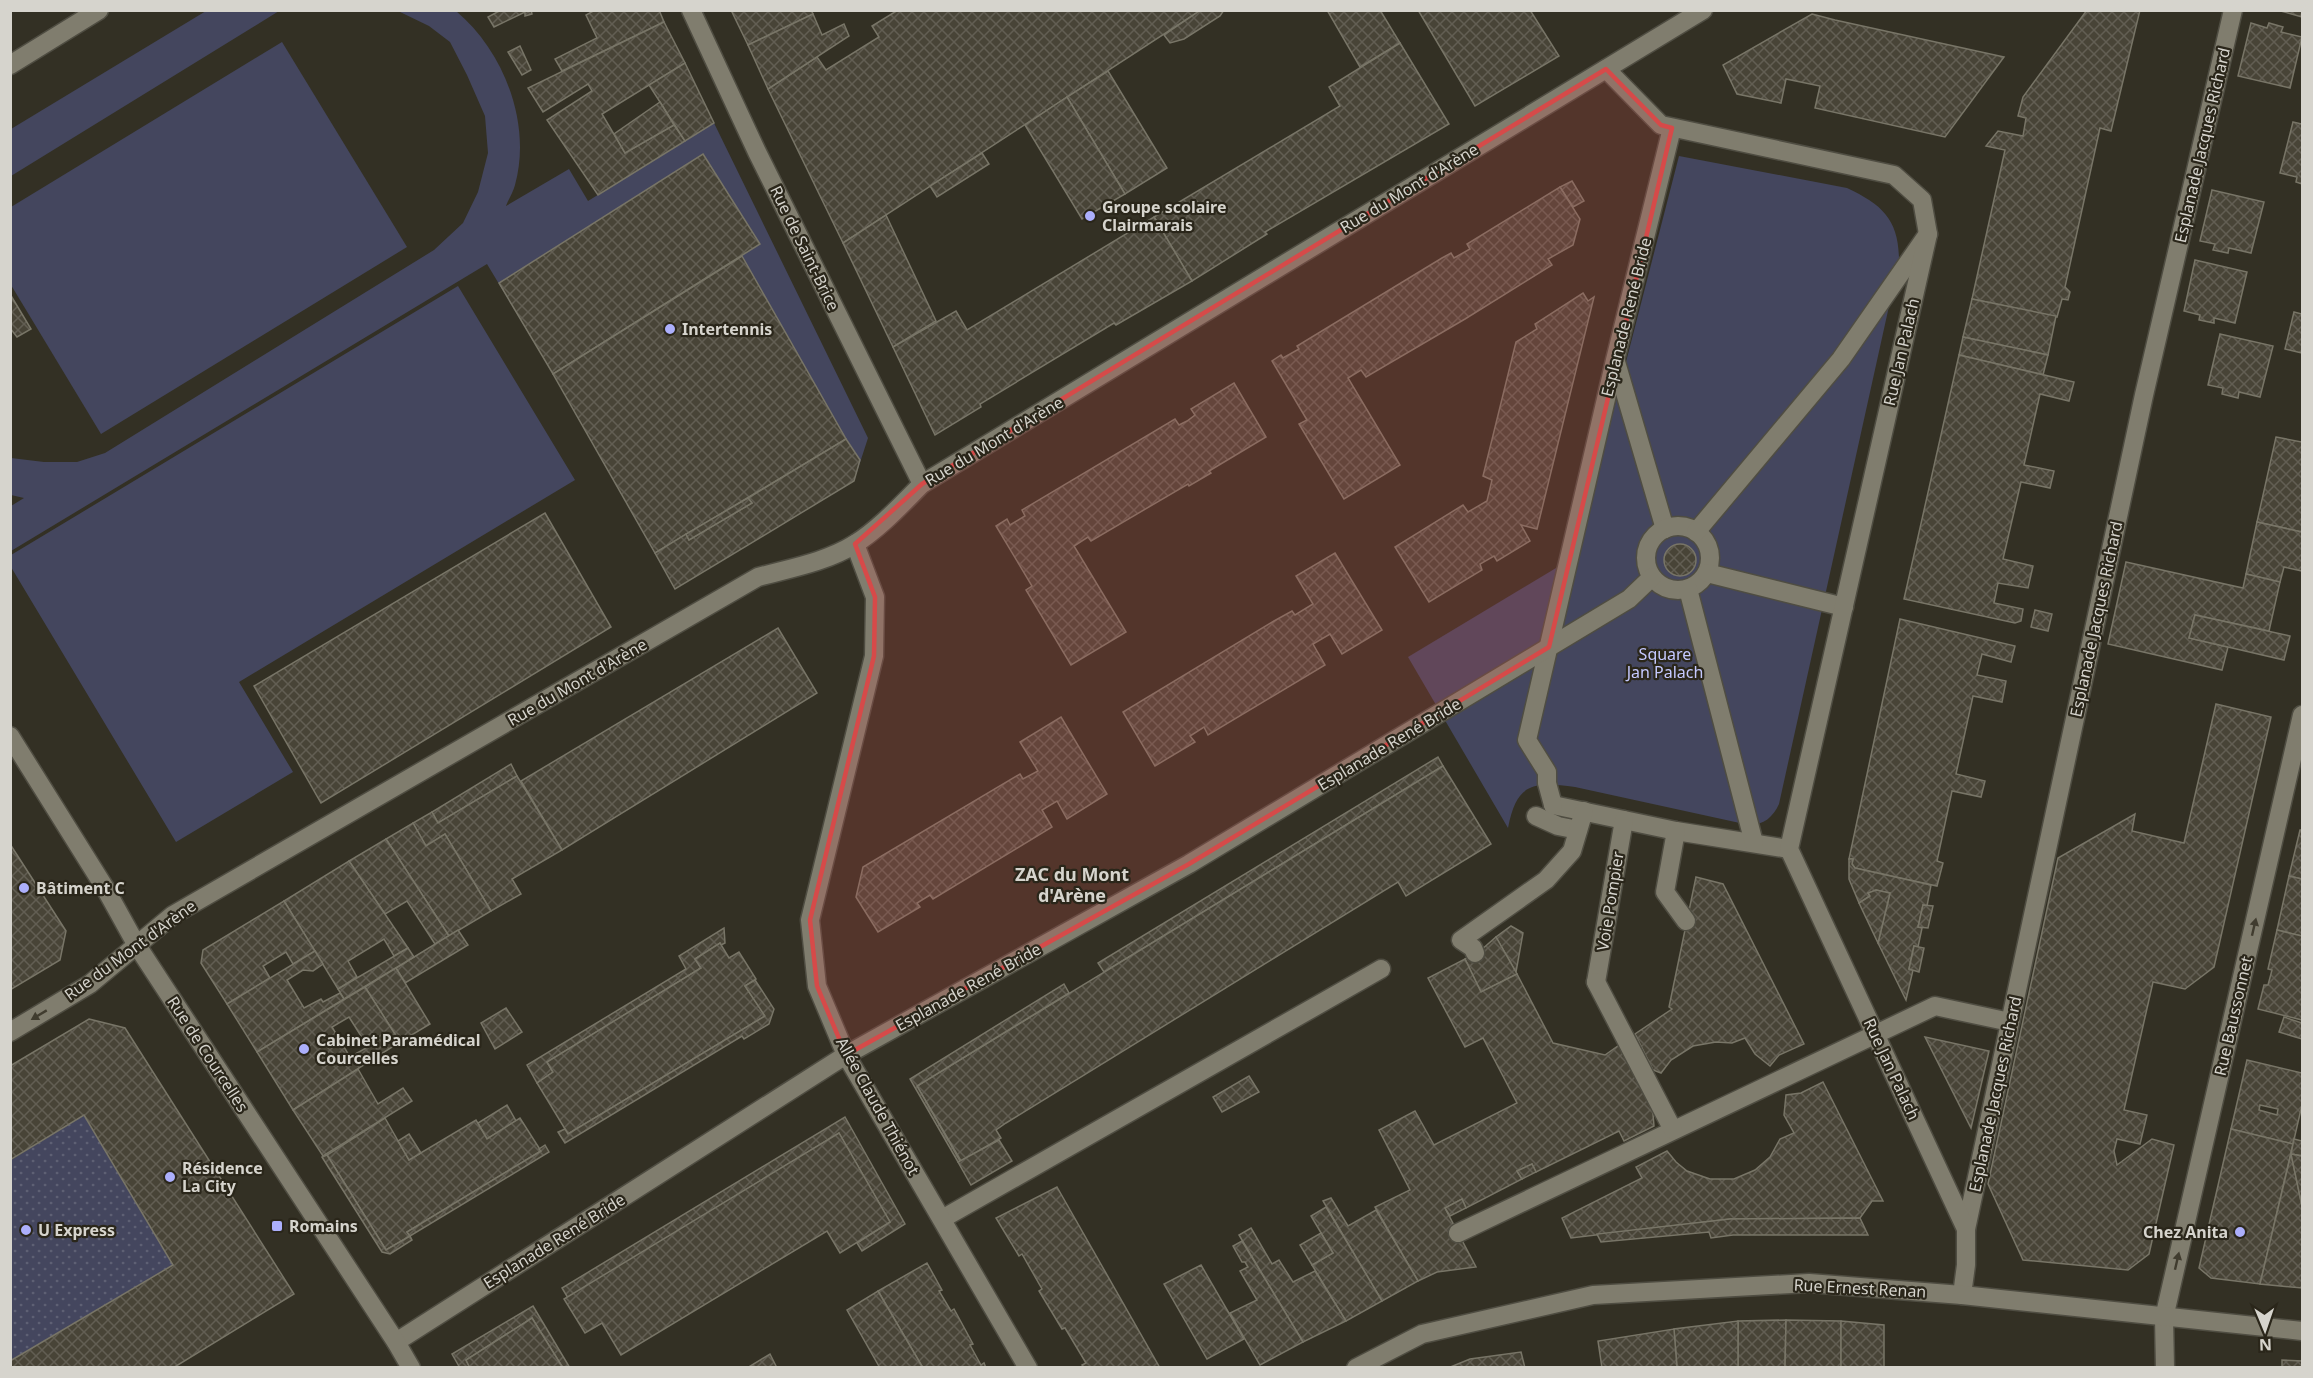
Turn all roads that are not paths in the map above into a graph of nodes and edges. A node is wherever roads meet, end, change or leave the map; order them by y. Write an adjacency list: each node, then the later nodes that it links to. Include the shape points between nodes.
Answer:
1 (99, 10): 5 (street)
2 (691, 10): 10 (street, Rue de Saint-Brice)
3 (1703, 10): 6 (street, Rue du Mont d'Arène)
4 (2233, 10): 32 (street, Esplanade Jacques Richard, via 2144,395)
5 (10, 65)
6 (1606, 69): 7 (street, Rue Jan Palach, via 1661,125); 10 (street, Rue du Mont d'Arène)
7 (1672, 128): 8 (street, Rue Jan Palach, via 1894,175 1922,200); 9 (street, Esplanade René Bride)
8 (1928, 234): 12 (street, via 1841,359); 17 (street, Rue Jan Palach)
9 (1615, 360): 11 (street); 18 (street, Esplanade René Bride)
10 (922, 484): 13 (street, Rue du Mont d'Arène)
11 (1665, 529): 12 (street, via 1686,527); 15 (street, via 1647,550)
12 (1696, 532): 14 (street, via 1708,545)
13 (855, 544): 29 (street, Rue du Mont d'Arène, via 816,562 758,577 173,915); 35 (street, Allée Claude Thiénot, via 875,597 874,656 810,920 817,986)
14 (1707, 573): 16 (street); 17 (street)
15 (1652, 577): 16 (street, via 1668,589); 18 (street, Esplanade René Bride, via 1629,599)
16 (1688, 589): 26 (street)
17 (1844, 607): 27 (street, Rue Jan Palach)
18 (1549, 647): 21 (street, Esplanade René Bride, via 1527,740 1547,772 1553,805); 35 (street, Esplanade René Bride, via 1189,864)
19 (2302, 715): 41 (street, Rue Baussonnet, one-way to 19)
20 (10, 736): 29 (street, Rue de Courcelles)
21 (1584, 811): 23 (street); 24 (street)
22 (1536, 816): 24 (street)
23 (1624, 820): 25 (street); 36 (street, Voie Pompier, via 1596,982)
24 (1578, 830): 30 (street, via 1572,851 1546,880 1461,940)
25 (1676, 831): 26 (street); 28 (street, via 1665,892)
26 (1754, 843): 27 (street)
27 (1789, 849): 34 (street, Rue Jan Palach)
28 (1686, 921)
29 (136, 944): 33 (street, Rue du Mont d'Arène, one-way to 33, via 90,984); 43 (street, Rue de Courcelles)
30 (1475, 953)
31 (1381, 969): 37 (street)
32 (2010, 1023): 34 (street, via 1935,1006); 38 (street, Esplanade Jacques Richard)
33 (10, 1032)
34 (1875, 1034): 36 (street); 38 (street, Rue Jan Palach)
35 (846, 1055): 37 (street, Allée Claude Thiénot); 43 (street, Esplanade René Bride)
36 (1673, 1130): 39 (street)
37 (942, 1219): 45 (street, Allée Claude Thiénot)
38 (1966, 1229): 40 (street, Rue Jan Palach)
39 (1458, 1233)
40 (1962, 1295): 41 (street, Rue Ernest Renan); 46 (street, Rue Ernest Renan, via 1809,1282 1593,1295 1422,1334)
41 (2164, 1318): 42 (street, Rue Ernest Renan); 47 (street, Rue Baussonnet)
42 (2302, 1331)
43 (396, 1342): 44 (street, Rue de Courcelles)
44 (411, 1368)
45 (1028, 1368)
46 (1356, 1368)
47 (2165, 1368)

